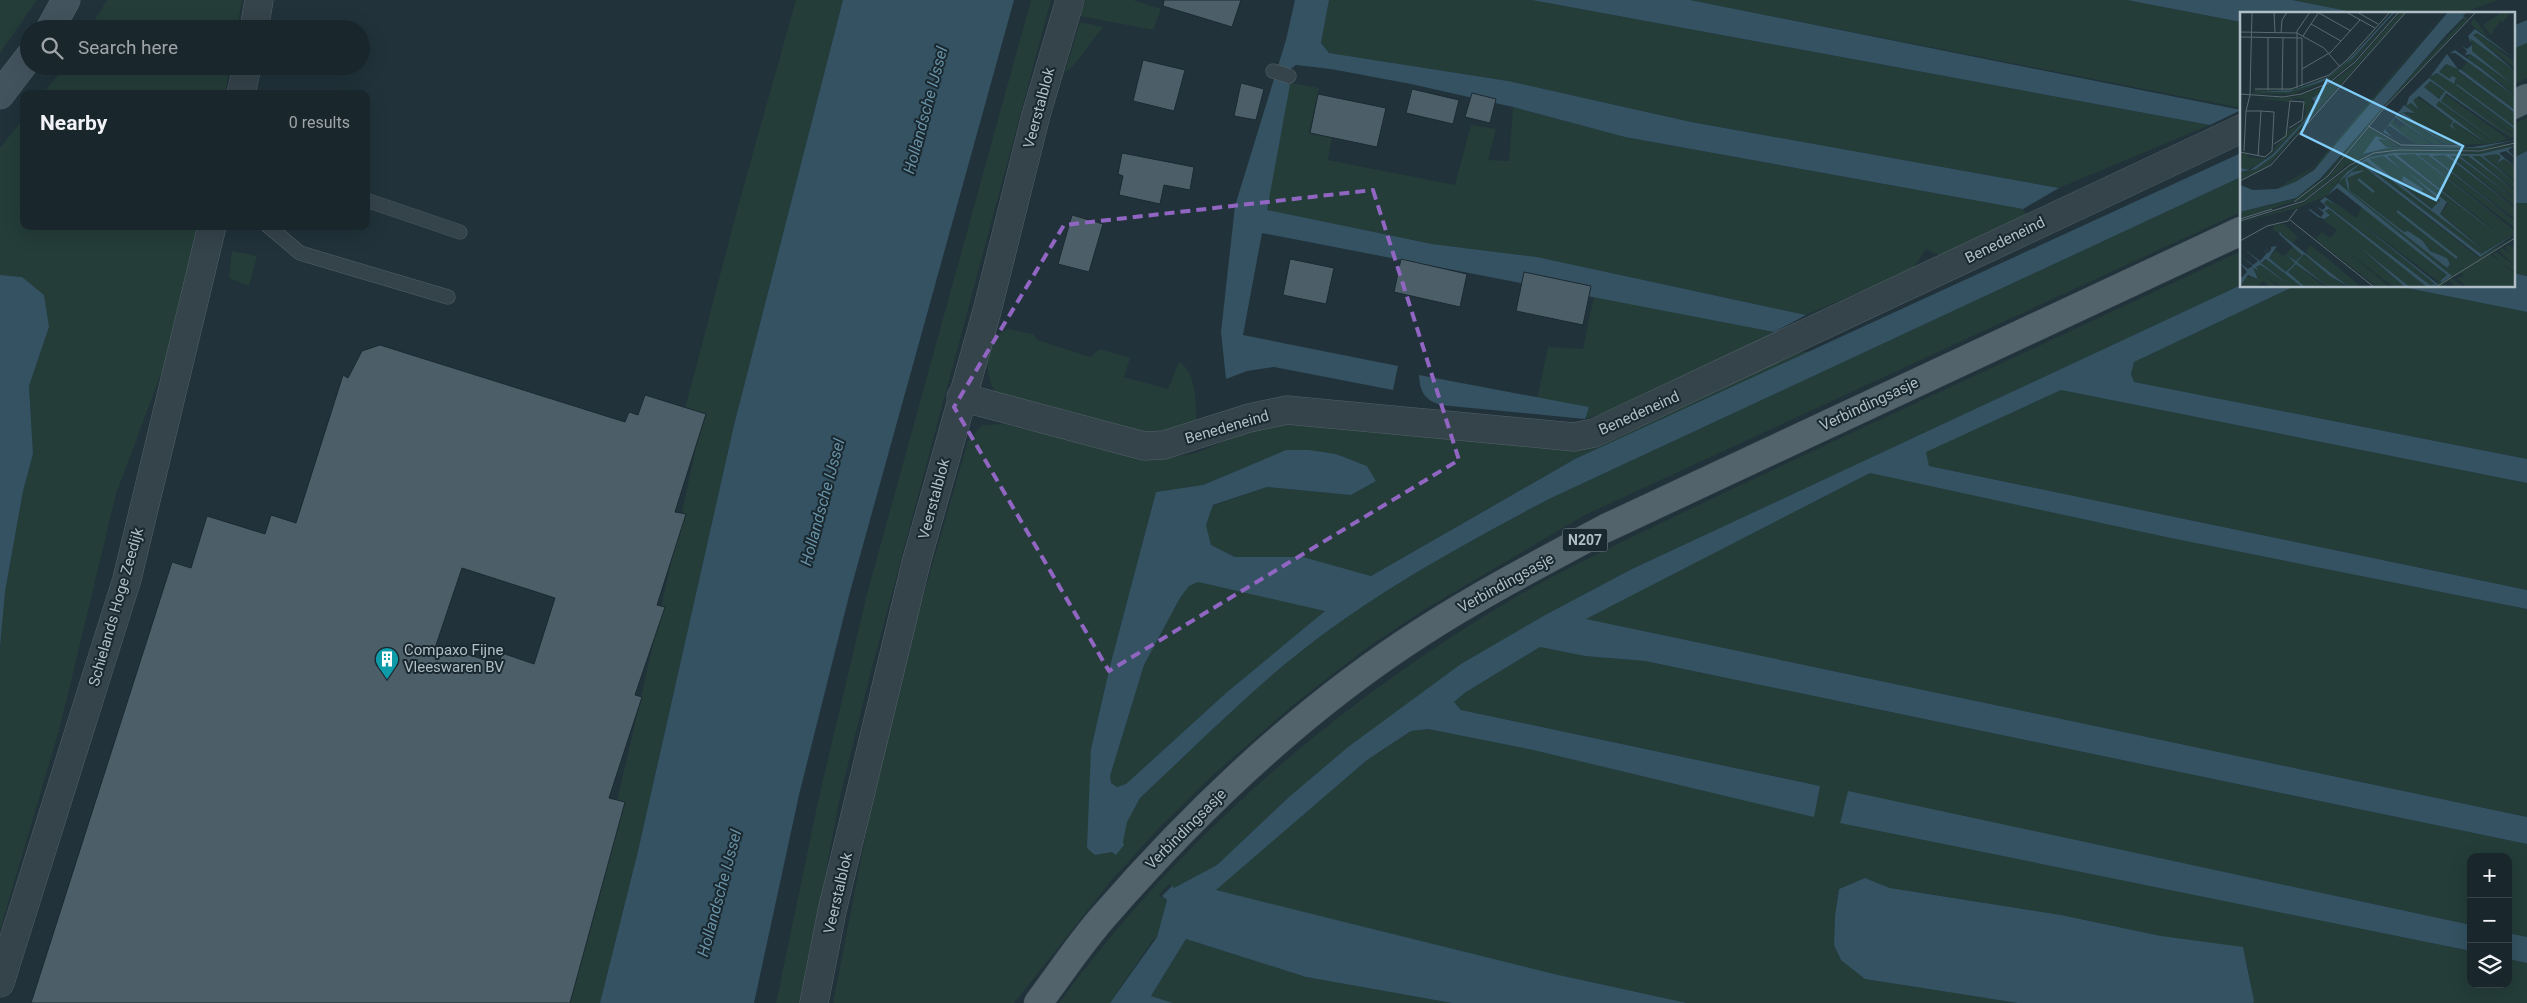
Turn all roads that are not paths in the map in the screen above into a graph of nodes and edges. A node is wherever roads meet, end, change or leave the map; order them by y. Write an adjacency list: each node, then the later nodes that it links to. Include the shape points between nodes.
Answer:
1 (66, 0): 4 (main road)
2 (259, 0): 5 (street)
3 (1070, 0): 21 (street, Veerstalblok)
4 (55, 20)
5 (256, 20)
6 (20, 69): 11 (main road)
7 (1273, 71): 9 (lane)
8 (244, 75): 10 (street)
9 (1289, 76)
10 (242, 90)
11 (0, 95)
12 (2527, 98): 13 (main road)
13 (2514, 104)
14 (2240, 129): 21 (street, Benedeneind, via 1594,433 1574,437 1287,410 1249,418 1164,445 1144,446)
15 (370, 201): 19 (lane)
16 (211, 230): 22 (street, Schielands Hoge Zeedijk, via 127,579)
17 (273, 230): 20 (lane, via 300,253)
18 (2240, 231): 24 (main road, Verbindingsasje / N207, via 1606,528 1505,581 1421,633 1328,700 1251,764 1168,845 1103,917)
19 (460, 232)
20 (448, 297)
21 (961, 397): 23 (street, Veerstalblok, via 914,572 832,911)
22 (0, 983)
23 (814, 1003)
24 (1038, 1003)

